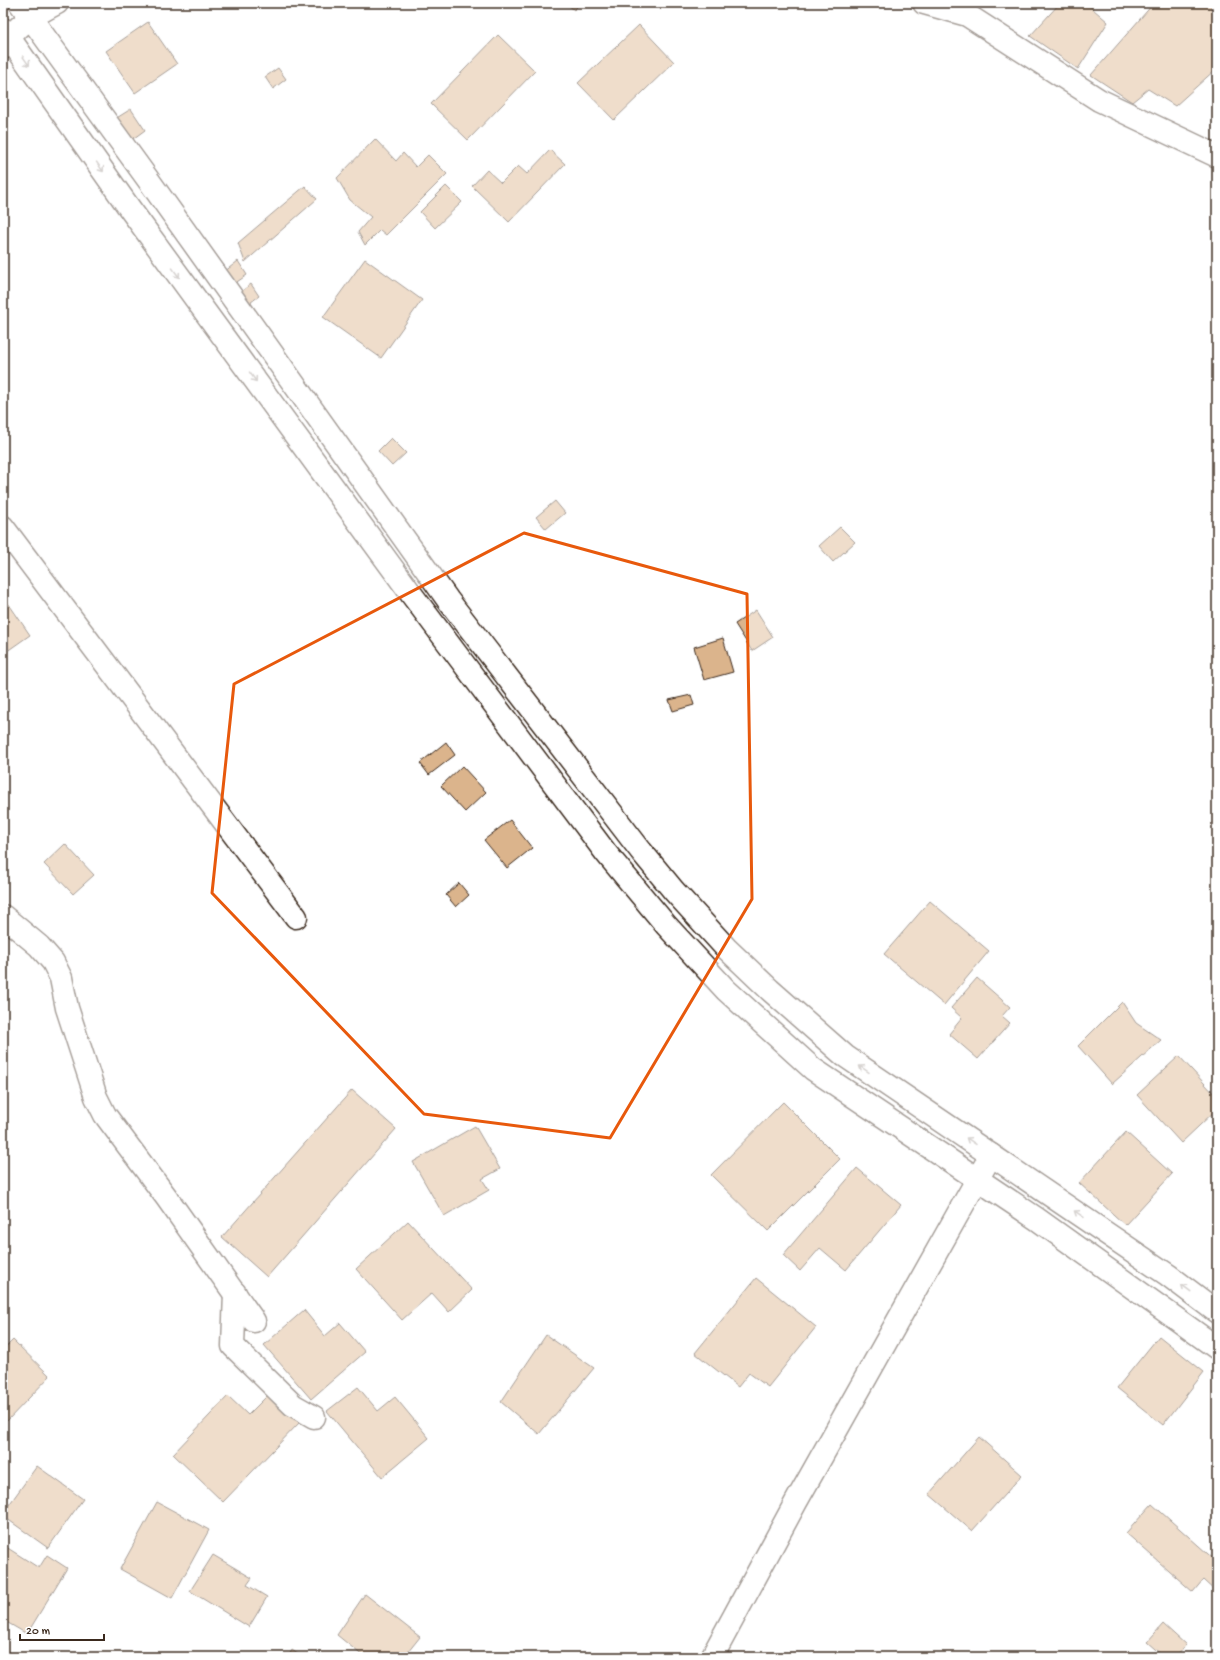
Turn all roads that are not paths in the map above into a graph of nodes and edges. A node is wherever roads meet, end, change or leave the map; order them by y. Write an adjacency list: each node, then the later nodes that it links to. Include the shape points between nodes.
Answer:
1 (58, 3): 3 (main road)
2 (924, 3): 5 (main road, via 967,15 1099,100)
3 (26, 10): 4 (main road); 9 (main road, one-way to 3, via 845,1056 764,985 674,891 448,600)
4 (5, 38): 10 (main road, one-way to 10, via 412,595 606,853 666,925 726,990 813,1069)
5 (1217, 156)
6 (3, 527): 8 (main road)
7 (3, 916): 11 (main road, via 39,946 53,962 61,978 67,1008 96,1097 105,1115)
8 (296, 917)
9 (991, 1155): 10 (main road); 12 (main road, one-way to 9, via 1168,1275)
10 (977, 1179): 14 (main road); 16 (main road)
11 (235, 1293): 13 (main road); 15 (main road, via 233,1346 293,1405)
12 (1217, 1312)
13 (254, 1321)
14 (1217, 1348)
15 (314, 1417)
16 (712, 1657)

